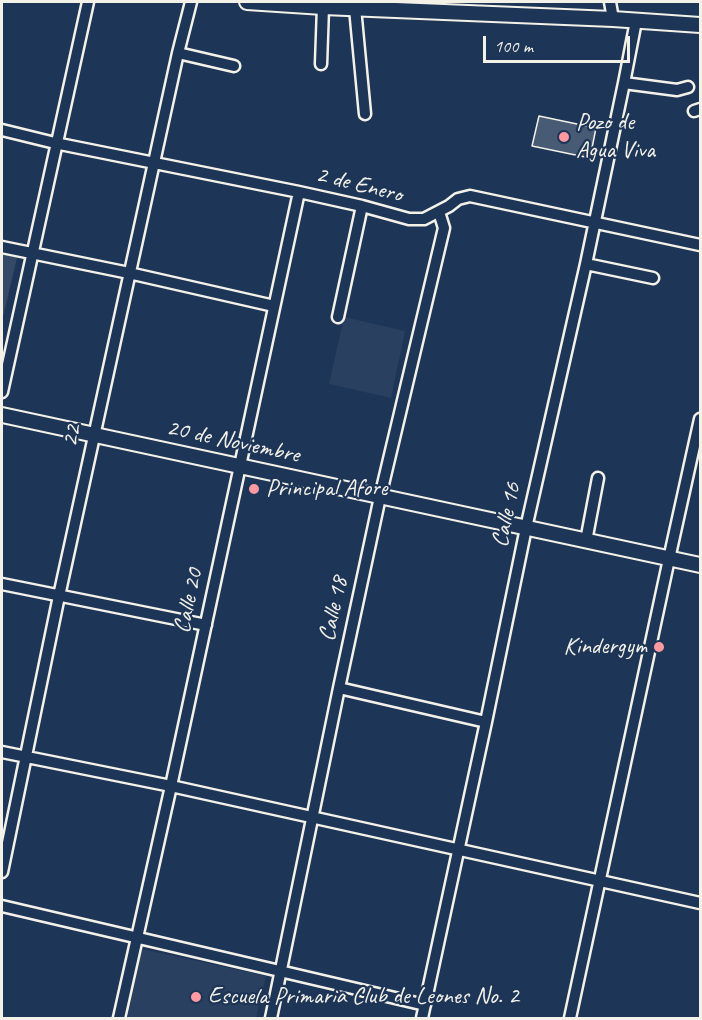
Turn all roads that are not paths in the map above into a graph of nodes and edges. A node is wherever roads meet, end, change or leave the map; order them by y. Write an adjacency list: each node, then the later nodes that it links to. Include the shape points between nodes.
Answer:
1 (88, 2): 19 (street)
2 (191, 2): 12 (street, 22)
3 (247, 2): 5 (main road)
4 (610, 2): 9 (street)
5 (286, 3): 6 (main road)
6 (323, 7): 8 (main road); 13 (street)
7 (456, 7): 8 (main road); 9 (main road)
8 (356, 8): 17 (street)
9 (613, 19): 10 (main road)
10 (636, 21): 11 (main road); 15 (street, Calle 16)
11 (700, 25)
12 (178, 53): 14 (street); 20 (street, 22)
13 (321, 64)
14 (234, 66)
15 (624, 83): 16 (street, via 676,90); 24 (street, Calle 16)
16 (688, 87)
17 (364, 114)
18 (2, 130): 19 (street, 2 de Enero)
19 (55, 143): 20 (street, 2 de Enero); 27 (street)
20 (154, 162): 21 (street, 2 de Enero); 29 (street, 22)
21 (299, 192): 22 (street, 2 de Enero); 31 (street, Calle 20)
22 (362, 206): 23 (street, 2 de Enero, via 409,219 424,219); 32 (street)
23 (438, 212): 24 (street, 2 de Enero, via 470,196); 39 (street, Calle 18, via 444,228)
24 (595, 223): 25 (street, 2 de Enero); 28 (street, Calle 16)
25 (700, 245)
26 (2, 247): 27 (street)
27 (32, 254): 29 (street); 33 (street)
28 (586, 264): 30 (street); 40 (street, Calle 16)
29 (129, 273): 31 (street); 36 (street, 22)
30 (652, 278)
31 (274, 306): 37 (street, Calle 20)
32 (338, 317)
33 (2, 392)
34 (2, 415): 36 (main road, 20 de Noviembre)
35 (700, 419): 42 (street)
36 (94, 435): 37 (main road, 20 de Noviembre); 45 (street, 22)
37 (239, 466): 39 (main road, 20 de Noviembre); 46 (street, Calle 20)
38 (598, 478): 41 (street)
39 (380, 497): 40 (main road, 20 de Noviembre); 47 (street, Calle 18)
40 (525, 528): 41 (main road, 20 de Noviembre); 48 (street, Calle 16)
41 (586, 541): 42 (main road, 20 de Noviembre)
42 (669, 559): 43 (main road, 20 de Noviembre); 56 (street)
43 (700, 566)
44 (2, 584): 45 (street)
45 (59, 596): 46 (street); 50 (street, 22)
46 (206, 625): 51 (street, Calle 20)
47 (339, 688): 48 (street); 52 (street, Calle 18)
48 (486, 722): 54 (street, Calle 16)
49 (2, 752): 50 (street)
50 (25, 758): 51 (street); 53 (street, 22)
51 (171, 786): 52 (street); 59 (street, Calle 20)
52 (312, 818): 54 (street); 60 (street, Calle 18)
53 (6, 827): 55 (street, 22)
54 (459, 850): 56 (street); 61 (street, Calle 16)
55 (2, 872)
56 (599, 880): 57 (street); 65 (street)
57 (700, 903)
58 (2, 906): 59 (street)
59 (136, 939): 60 (street); 62 (street, Calle 20)
60 (281, 971): 61 (street); 63 (street, Calle 18)
61 (425, 1005): 64 (street, Calle 16)
62 (119, 1018)
63 (271, 1018)
64 (422, 1018)
65 (570, 1018)

